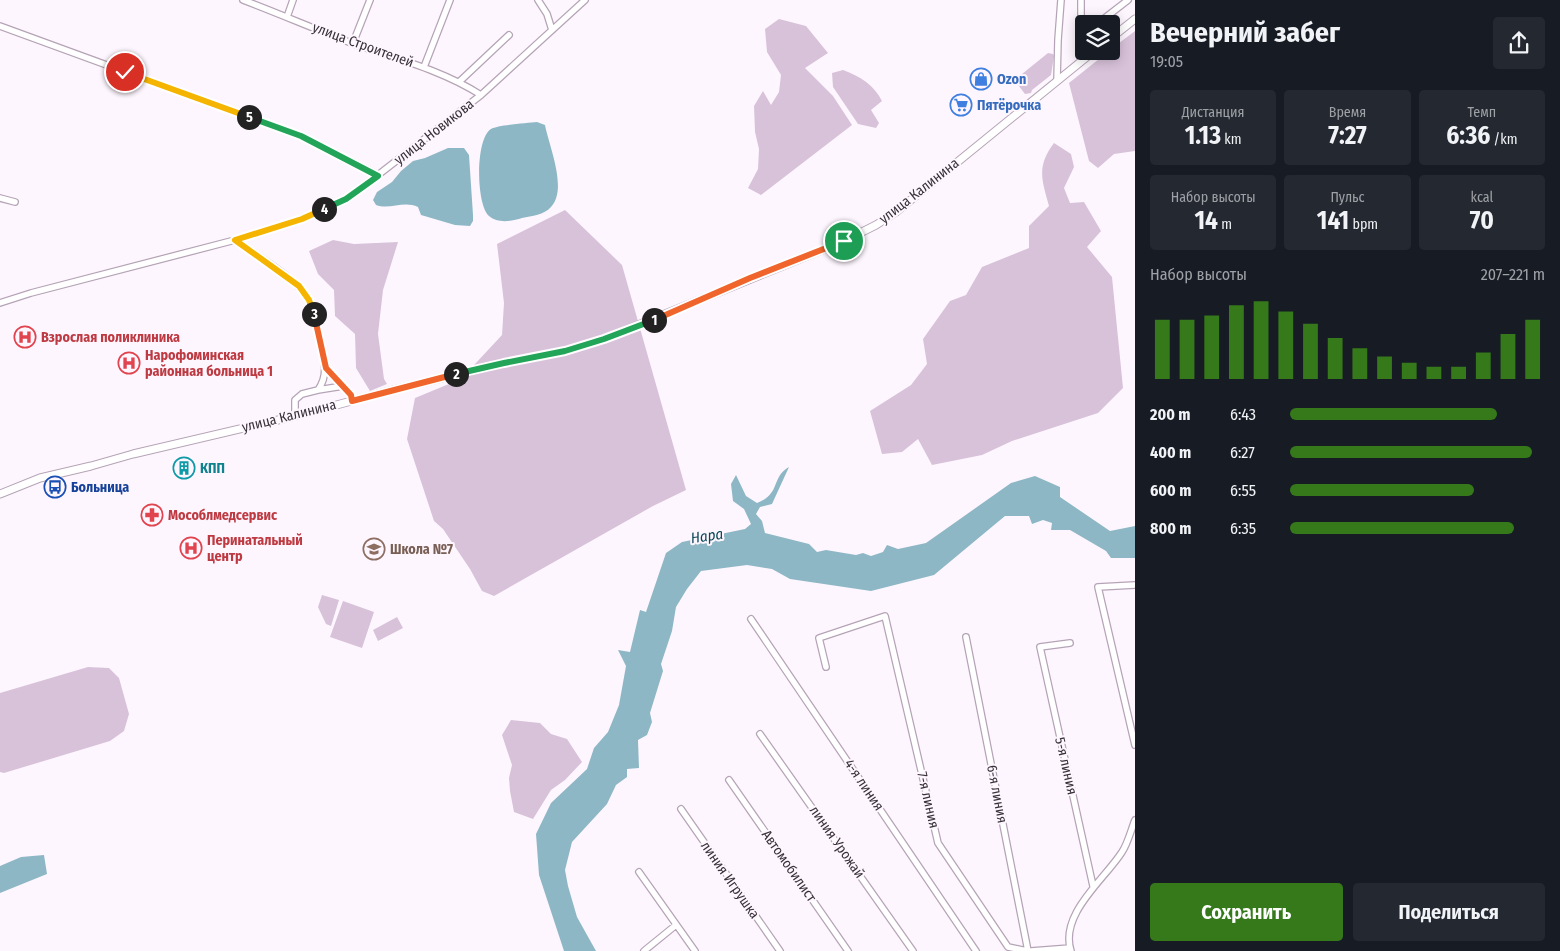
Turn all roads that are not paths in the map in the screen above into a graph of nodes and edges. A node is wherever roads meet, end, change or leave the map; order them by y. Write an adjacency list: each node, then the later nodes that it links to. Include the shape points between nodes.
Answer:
1 (244, 0): 12 (street, улица Строителей)
2 (293, 0): 12 (street)
3 (370, 0): 18 (street)
4 (450, 0): 20 (street)
5 (538, 0): 15 (street)
6 (585, 0): 15 (street, улица Новикова)
7 (1061, 0): 21 (street)
8 (1081, 0): 10 (street)
9 (1128, 0): 11 (street)
10 (1081, 15)
11 (1109, 15)
12 (287, 17): 18 (street, улица Строителей)
13 (1135, 19): 16 (street)
14 (0, 26): 24 (street, via 301,136)
15 (552, 30): 23 (street, улица Новикова)
16 (1120, 31)
17 (509, 35): 22 (street)
18 (353, 43): 20 (street, улица Строителей)
19 (1083, 60): 21 (street, улица Калинина)
20 (424, 67): 22 (street, улица Строителей)
21 (1057, 81): 32 (street, улица Калинина, via 896,212 859,234 604,339)
22 (459, 82): 23 (street, улица Строителей)
23 (481, 95): 24 (street, улица Новикова)
24 (378, 176): 27 (street, улица Новикова, via 346,199 302,219)
25 (0, 198): 26 (street)
26 (15, 202)
27 (235, 240): 28 (street, улица Новикова, via 31,292); 29 (street, via 299,286 309,300)
28 (0, 304)
29 (326, 368): 30 (street); 31 (street)
30 (343, 386): 31 (street); 32 (street)
31 (318, 390): 33 (street, via 302,394 295,400)
32 (352, 401): 33 (street, улица Калинина)
33 (295, 416): 34 (street, улица Калинина, via 40,478)
34 (0, 494)
35 (1135, 585): 41 (street, via 1098,587)
36 (752, 619): 54 (street, 4-я линия)
37 (966, 637): 55 (street, 6-я линия)
38 (1070, 643): 46 (street, 5-я линия, via 1040,647)
39 (826, 667): 55 (street, 7-я линия, via 819,638 885,616 938,843 1008,948)
40 (760, 734): 53 (street, линия Урожай)
41 (1135, 745)
42 (729, 780): 52 (street, Автомобилист)
43 (681, 809): 51 (street, линия Игрушка)
44 (1135, 820): 46 (street, via 1122,852)
45 (639, 872): 47 (street)
46 (1093, 886): 48 (street, via 1074,918 1069,934)
47 (676, 924): 49 (street); 50 (street)
48 (1070, 949): 55 (street, 7-я линия)
49 (644, 951)
50 (695, 951)
51 (780, 951)
52 (848, 951)
53 (913, 951)
54 (976, 951)
55 (1029, 951)

